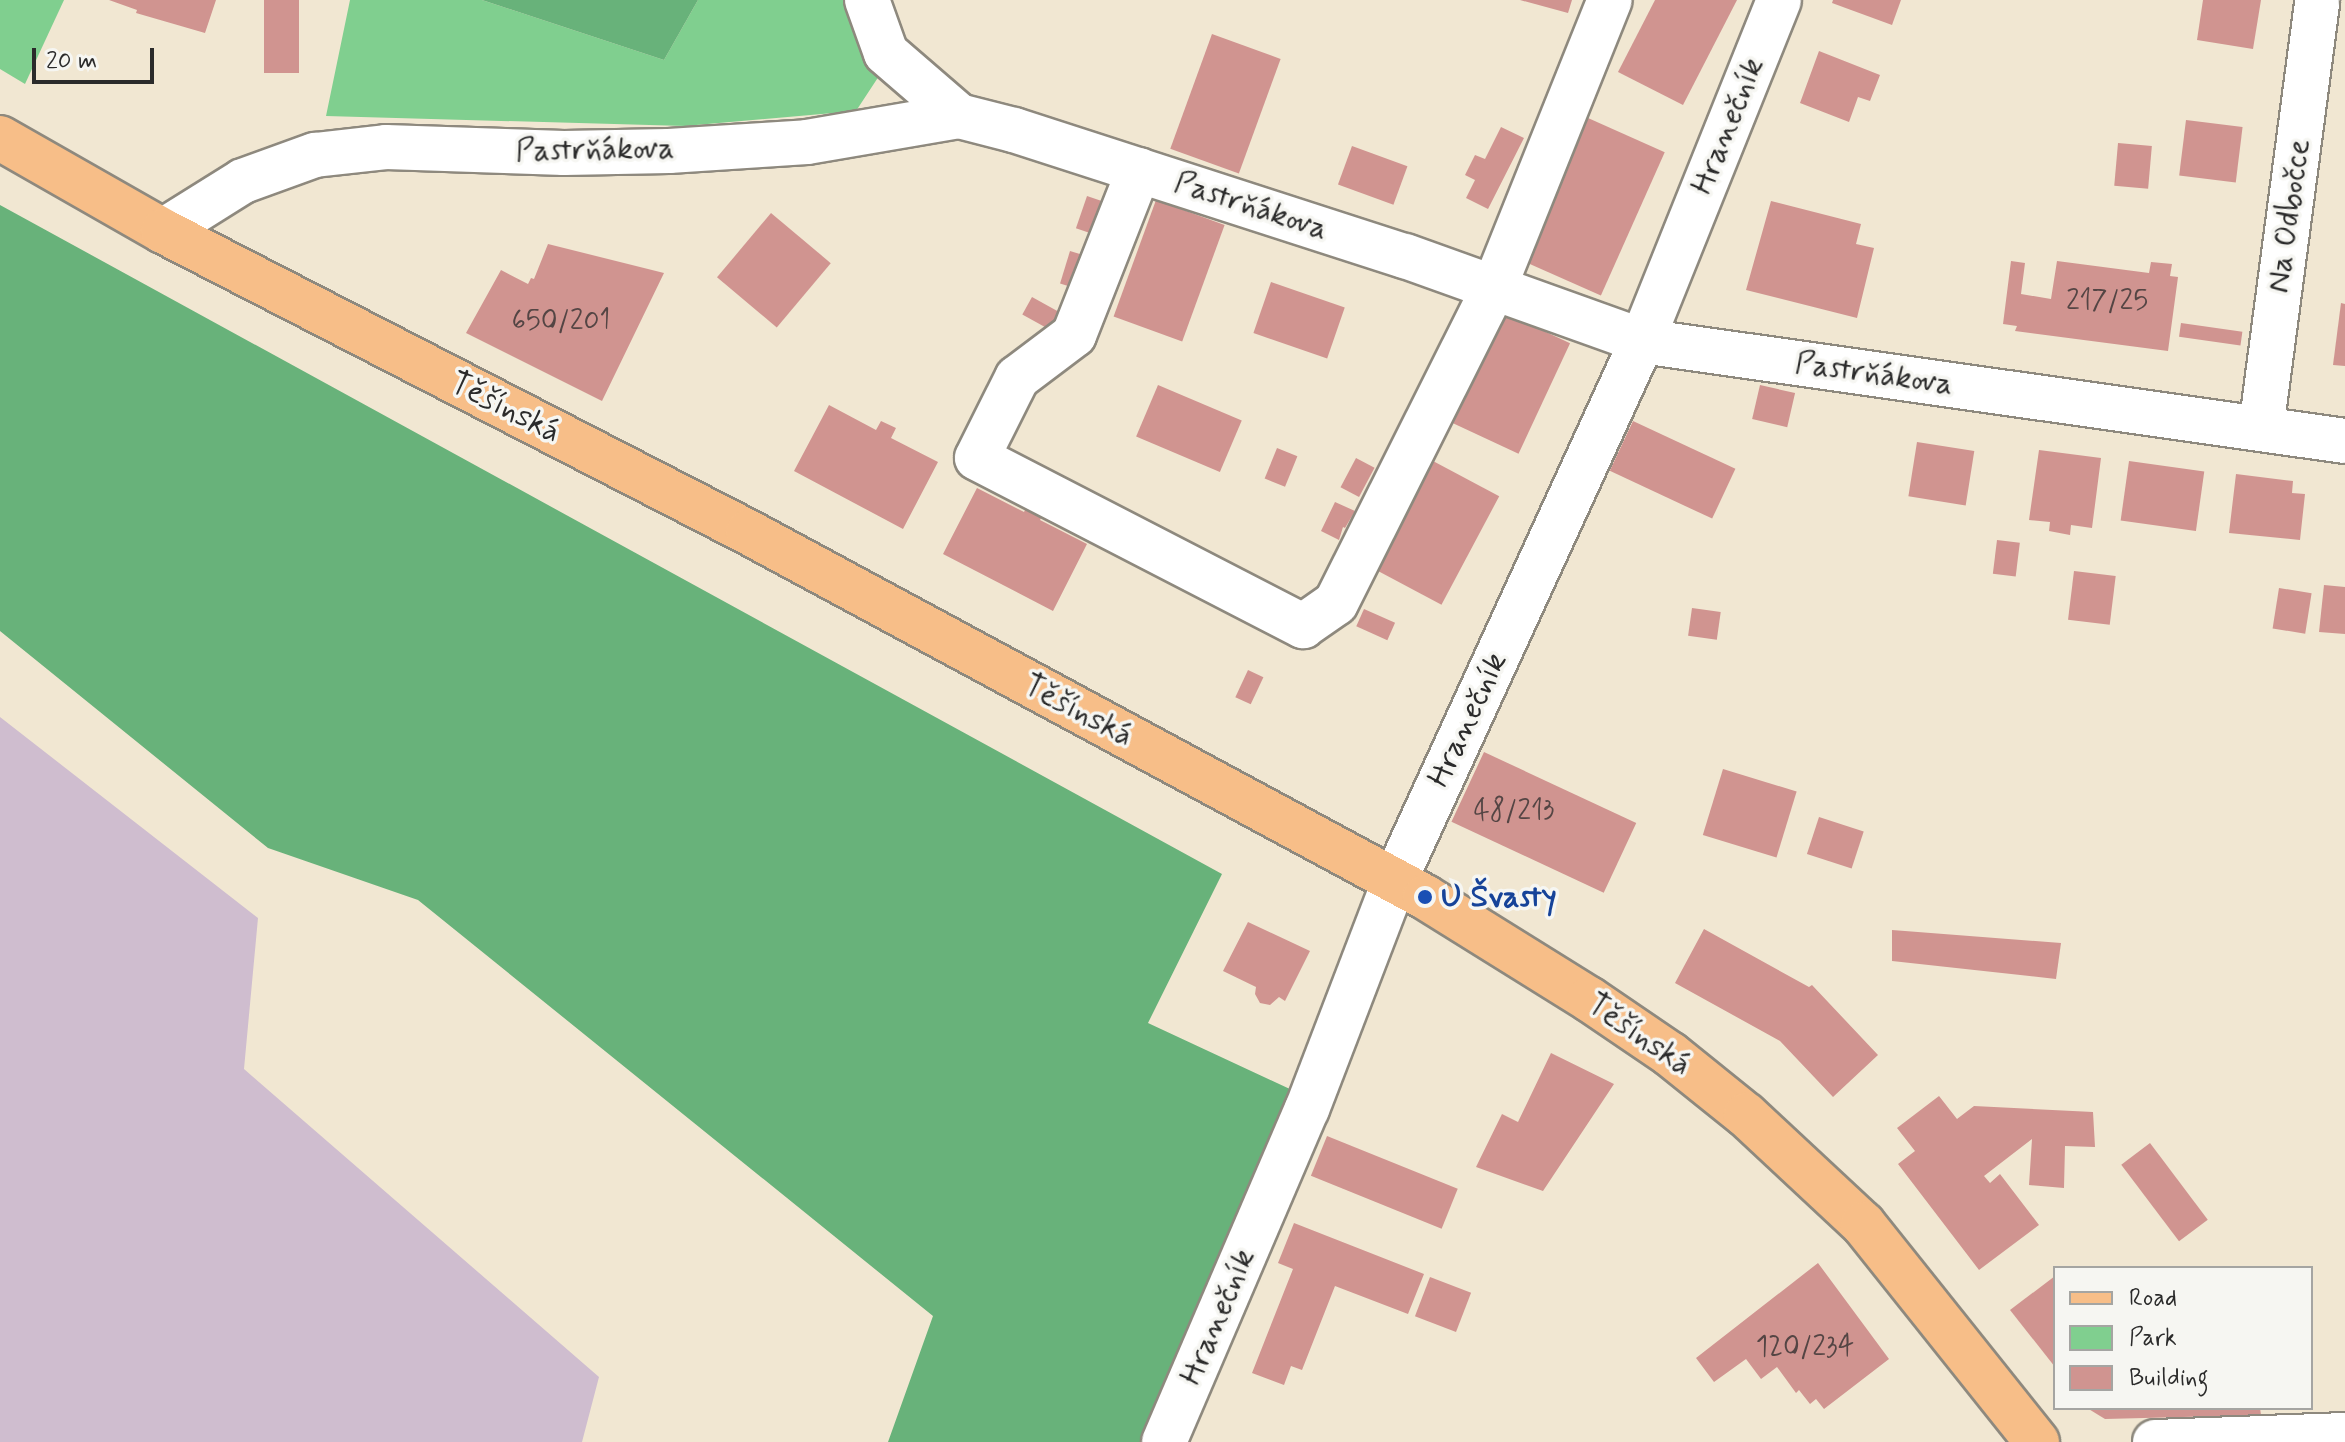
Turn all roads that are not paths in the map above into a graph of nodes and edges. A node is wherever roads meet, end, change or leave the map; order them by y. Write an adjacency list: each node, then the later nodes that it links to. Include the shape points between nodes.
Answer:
1 (867, 0): 5 (street, via 886,53)
2 (1610, 0): 9 (street)
3 (1779, 0): 10 (street, Hranečník)
4 (2317, 3): 11 (street, Na Odbočce)
5 (959, 116): 7 (street, Pastrňákova); 8 (street, Pastrňákova, via 807,142 669,151 386,147 315,155 243,181)
6 (0, 138): 8 (main road, Těšínská)
7 (1139, 170): 9 (street, Pastrňákova); 9 (street, via 1074,335 1017,378 977,458 1303,626 1336,603)
8 (163, 231): 13 (main road, Těšínská, via 748,532)
9 (1494, 288): 10 (street, Pastrňákova)
10 (1642, 341): 11 (street, Pastrňákova); 13 (street, Hranečník)
11 (2261, 429): 12 (street, Pastrňákova)
12 (2345, 441)
13 (1394, 882): 15 (street, Hranečník, via 1307,1109); 16 (main road, Těšínská, via 1589,999 1746,1115 1863,1224)
14 (2345, 1435): 17 (street)
15 (1164, 1442)
16 (2037, 1442)
17 (2155, 1442)

